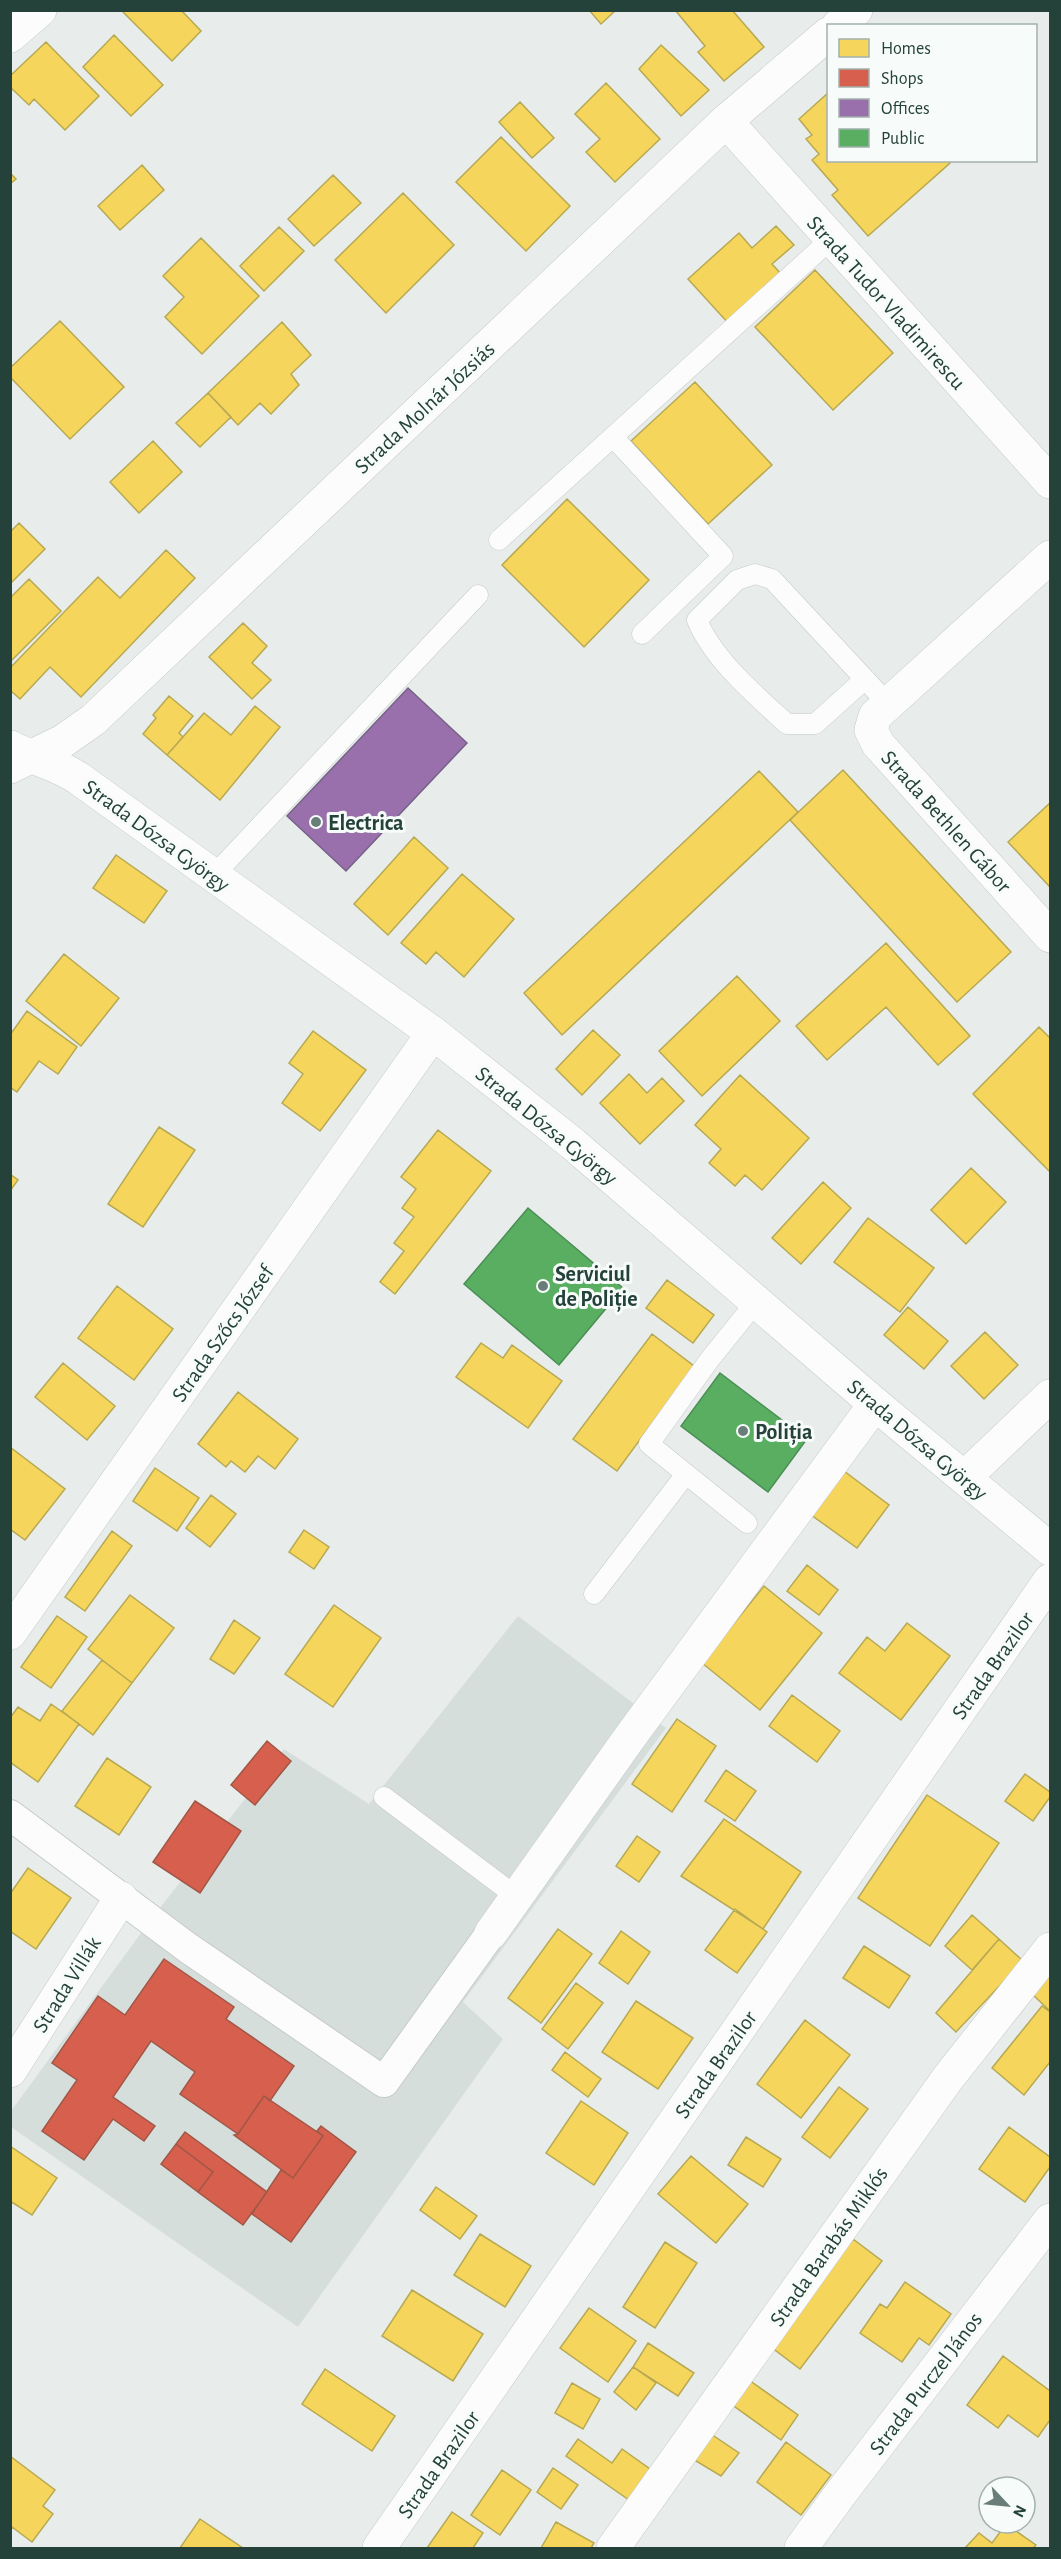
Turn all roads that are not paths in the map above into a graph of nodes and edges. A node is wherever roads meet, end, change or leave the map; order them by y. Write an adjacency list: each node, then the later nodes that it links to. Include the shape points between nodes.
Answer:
1 (40, 10): 5 (street)
2 (856, 10): 3 (street)
3 (840, 24)
4 (827, 35): 6 (street, Strada Molnár Józsiás)
5 (10, 36)
6 (726, 121): 7 (street, Strada Tudor Vladimirescu); 16 (street, Strada Molnár Józsiás, via 93,720 63,741)
7 (830, 240): 8 (lane); 9 (street, Strada Tudor Vladimirescu)
8 (613, 437): 10 (lane); 13 (lane, via 723,556)
9 (1050, 482)
10 (499, 540)
11 (1050, 557): 15 (street, Strada Bethlen Gábor)
12 (478, 595): 17 (lane)
13 (642, 634)
14 (865, 679): 14 (lane, via 772,579 755,574 736,580 697,620 704,639 787,724 815,724); 15 (lane)
15 (888, 704): 18 (street, Strada Bethlen Gábor, via 873,723 878,744)
16 (17, 757): 17 (street, Strada Dózsa György, via 65,769)
17 (214, 875): 19 (street, Strada Dózsa György)
18 (1050, 936)
19 (433, 1033): 20 (street, Strada Dózsa György, via 573,1144); 29 (street, Strada Szőcs József)
20 (756, 1302): 22 (street, Strada Dózsa György); 23 (lane, via 649,1444)
21 (1050, 1396): 24 (street)
22 (874, 1404): 24 (street, Strada Dózsa György); 32 (street)
23 (686, 1474): 25 (lane); 28 (lane)
24 (965, 1478): 26 (street, Strada Dózsa György)
25 (747, 1522)
26 (1050, 1549)
27 (1050, 1580): 38 (street, Strada Brazilor)
28 (594, 1594)
29 (10, 1633)
30 (384, 1797): 32 (lane)
31 (10, 1815): 33 (street)
32 (517, 1897): 34 (street)
33 (121, 1898): 34 (street, via 384,2082); 36 (street, Strada Villák)
34 (491, 1933)
35 (1050, 1949): 39 (street, Strada Barabás Miklós, via 948,2078)
36 (10, 2071)
37 (1050, 2220): 40 (street, Strada Purczel János)
38 (379, 2548)
39 (613, 2548)
40 (801, 2548)

